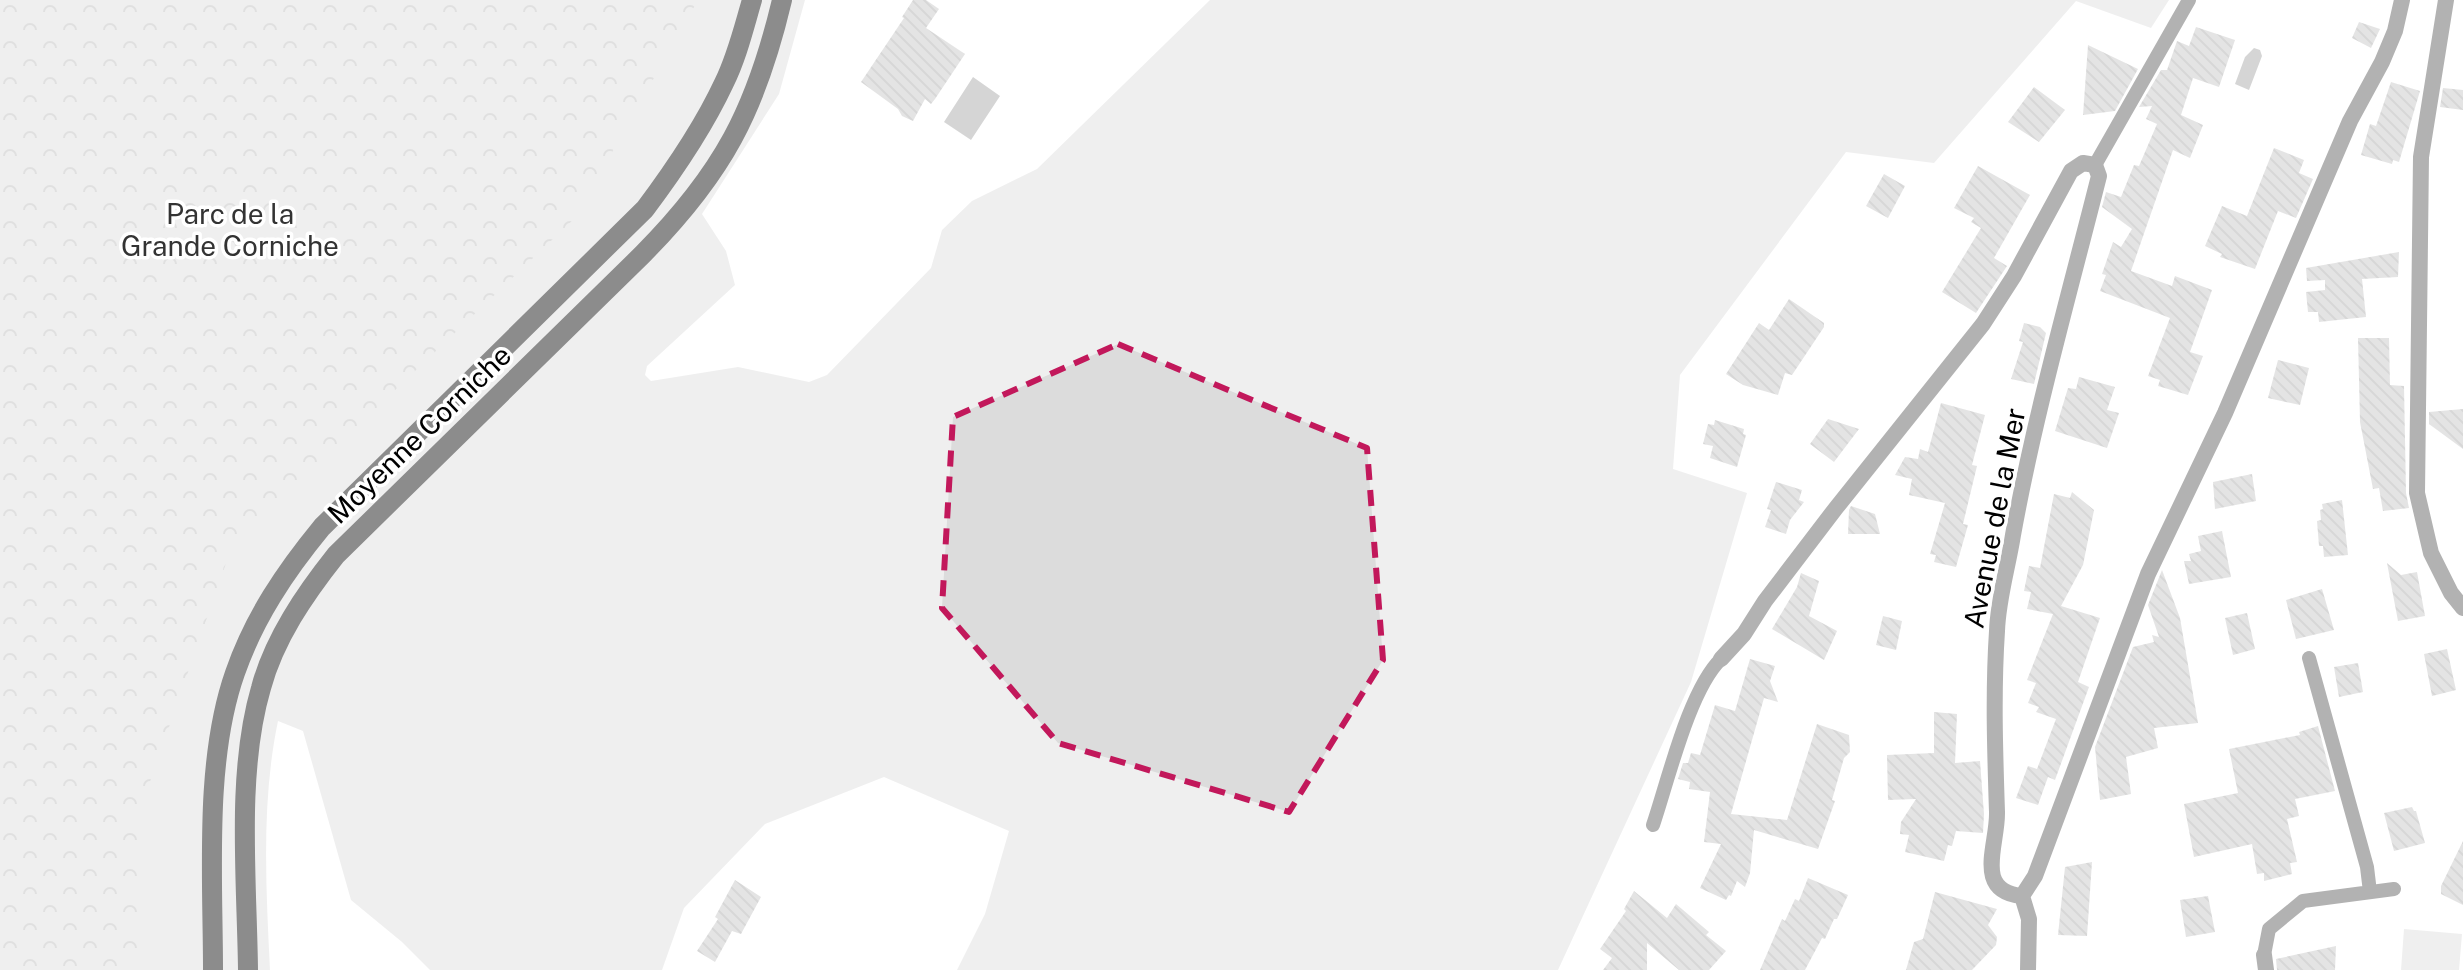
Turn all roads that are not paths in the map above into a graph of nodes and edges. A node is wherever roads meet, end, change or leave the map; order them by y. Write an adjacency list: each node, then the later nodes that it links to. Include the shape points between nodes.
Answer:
1 (752, 0): 15 (main road, Moyenne Corniche, via 726,80 677,167 645,209 322,527 270,597 239,661 222,718)
2 (782, 0): 16 (main road, Moyenne Corniche, via 753,99 704,186 654,242 336,555 296,611 261,686 251,733)
3 (2189, 0): 6 (lane)
4 (2402, 0): 13 (street, via 2382,62 2350,121 2225,413 2148,574 2035,876)
5 (2446, 0): 7 (street, via 2421,157 2417,493 2431,553)
6 (2095, 165): 9 (street, via 2083,163 2071,171 1983,324); 13 (street, Avenue de la Mer, via 2099,176 2023,478 1997,628 1997,819 1991,872 2007,894)
7 (2463, 608)
8 (2309, 658): 12 (lane)
9 (1721, 659): 10 (lane, via 1696,694)
10 (1653, 825)
11 (2394, 889): 12 (lane)
12 (2370, 892): 14 (lane, via 2303,901 2269,929)
13 (2022, 896): 17 (street, via 2029,919)
14 (2265, 963)
15 (213, 970)
16 (248, 970)
17 (2028, 970)

